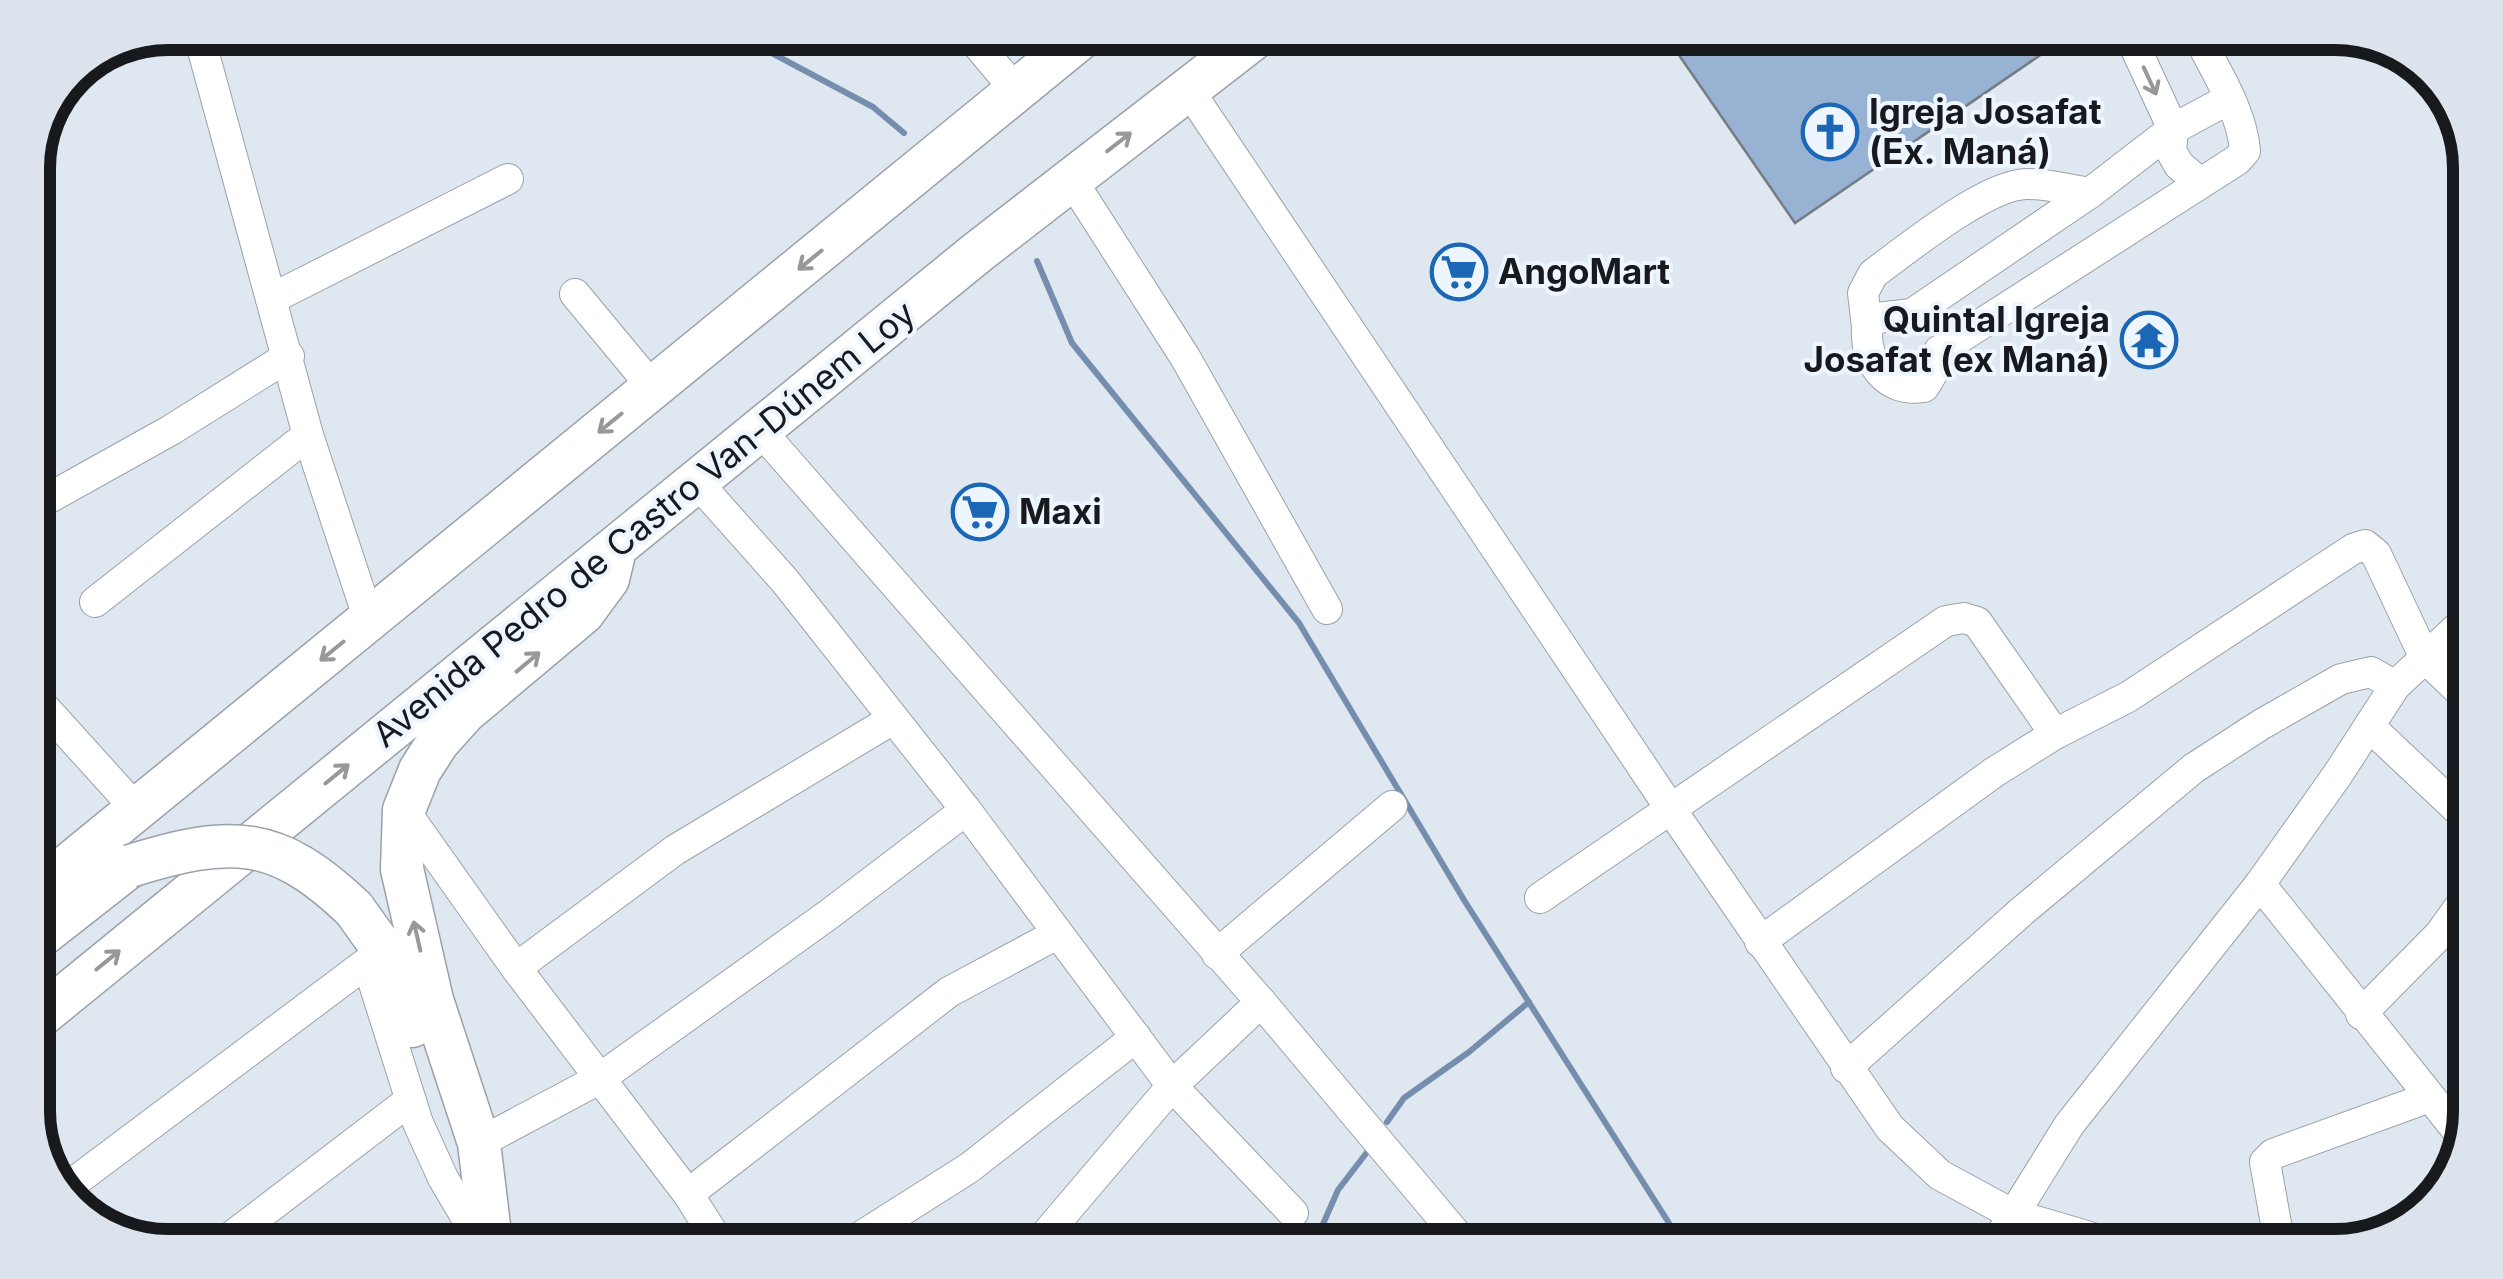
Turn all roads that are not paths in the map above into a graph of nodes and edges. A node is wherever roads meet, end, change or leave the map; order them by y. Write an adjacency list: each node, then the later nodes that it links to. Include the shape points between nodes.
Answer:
1 (203, 50): 17 (street)
2 (982, 50): 9 (street)
3 (1067, 50): 9 (highway)
4 (1206, 50): 8 (highway)
5 (1238, 50): 8 (highway, Avenida Pedro de Castro Van-Dúnem Loy)
6 (2136, 50): 11 (street, one-way to 11)
7 (2205, 50): 10 (street)
8 (1194, 84): 14 (highway, Avenida Pedro de Castro Van-Dúnem Loy, one-way to 8); 41 (street)
9 (1017, 92): 22 (highway, one-way to 22)
10 (2229, 100): 11 (street); 13 (street, via 2245,151)
11 (2173, 129): 13 (street, via 2179,166); 15 (street)
12 (508, 179): 17 (street)
13 (2199, 182): 20 (street)
14 (1056, 191): 23 (highway, Avenida Pedro de Castro Van-Dúnem Loy); 29 (street, via 1184,357)
15 (2090, 194): 18 (street); 19 (street, via 2026,183 1978,201 1872,274 1863,292)
16 (575, 294): 22 (street)
17 (271, 298): 21 (street)
18 (1912, 314): 19 (street, via 1878,318); 20 (street)
19 (1867, 327): 20 (street, via 1873,362 1888,382 1908,390 1924,387)
20 (1939, 351)
21 (288, 356): 24 (street); 26 (street)
22 (653, 388): 30 (highway, one-way to 30)
23 (759, 429): 25 (highway, Avenida Pedro de Castro Van-Dúnem Loy); 52 (street)
24 (308, 435): 28 (street); 30 (street)
25 (696, 481): 27 (highway, Avenida Pedro de Castro Van-Dúnem Loy); 36 (street)
26 (50, 497)
27 (617, 545): 43 (highway, one-way to 27, via 438,742 583,612 608,579); 55 (highway, Avenida Pedro de Castro Van-Dúnem Loy, one-way to 27)
28 (95, 602)
29 (1327, 608)
30 (369, 620): 42 (highway, one-way to 42)
31 (2453, 632): 32 (street)
32 (2425, 658): 33 (street); 34 (street); 38 (street, via 2376,554 2365,545 2128,697)
33 (2453, 685)
34 (2395, 686): 37 (street); 58 (street, via 2371,672 2341,679 2194,768)
35 (50, 714): 42 (street)
36 (893, 718): 44 (street); 53 (street, via 675,850)
37 (2370, 726): 39 (street); 46 (street)
38 (2054, 734): 41 (street, via 1977,622 1946,621); 51 (street)
39 (2453, 804)
40 (1392, 806): 52 (street)
41 (1670, 808): 47 (street); 51 (street)
42 (137, 810): 45 (highway)
43 (404, 810): 53 (street); 64 (highway, one-way to 43, via 432,1000 402,869)
44 (966, 810): 50 (street); 59 (street)
45 (50, 880)
46 (2260, 884): 56 (street); 68 (street, via 2092,1094)
47 (1540, 898)
48 (2453, 916): 56 (street)
49 (50, 929): 71 (highway, bridge, via 130,866 198,847 266,850 328,884 354,909 398,978)
50 (1056, 934): 57 (street); 66 (street, via 949,992)
51 (1760, 942): 58 (street)
52 (1217, 954): 54 (street)
53 (516, 968): 59 (street)
54 (1261, 1002): 60 (street); 76 (street)
55 (50, 1008)
56 (2361, 1014): 61 (street)
57 (1136, 1038): 60 (street); 74 (street, via 969,1168)
58 (1846, 1068): 68 (street, via 1922,1161)
59 (599, 1079): 64 (street); 66 (street)
60 (1172, 1086): 67 (street); 75 (street)
61 (2430, 1096): 63 (street); 79 (street, via 2273,1154 2265,1162)
62 (409, 1100): 65 (street, via 369,968 361,964); 69 (street); 70 (street, via 443,1178)
63 (2452, 1125)
64 (478, 1143): 72 (highway)
65 (74, 1182)
66 (688, 1194): 73 (street)
67 (1292, 1213)
68 (2012, 1214): 77 (street); 78 (street)
69 (241, 1229)
70 (475, 1229)
71 (480, 1229)
72 (484, 1229)
73 (707, 1229)
74 (873, 1229)
75 (1050, 1229)
76 (1452, 1229)
77 (2004, 1229)
78 (2063, 1229)
79 (2277, 1229)

